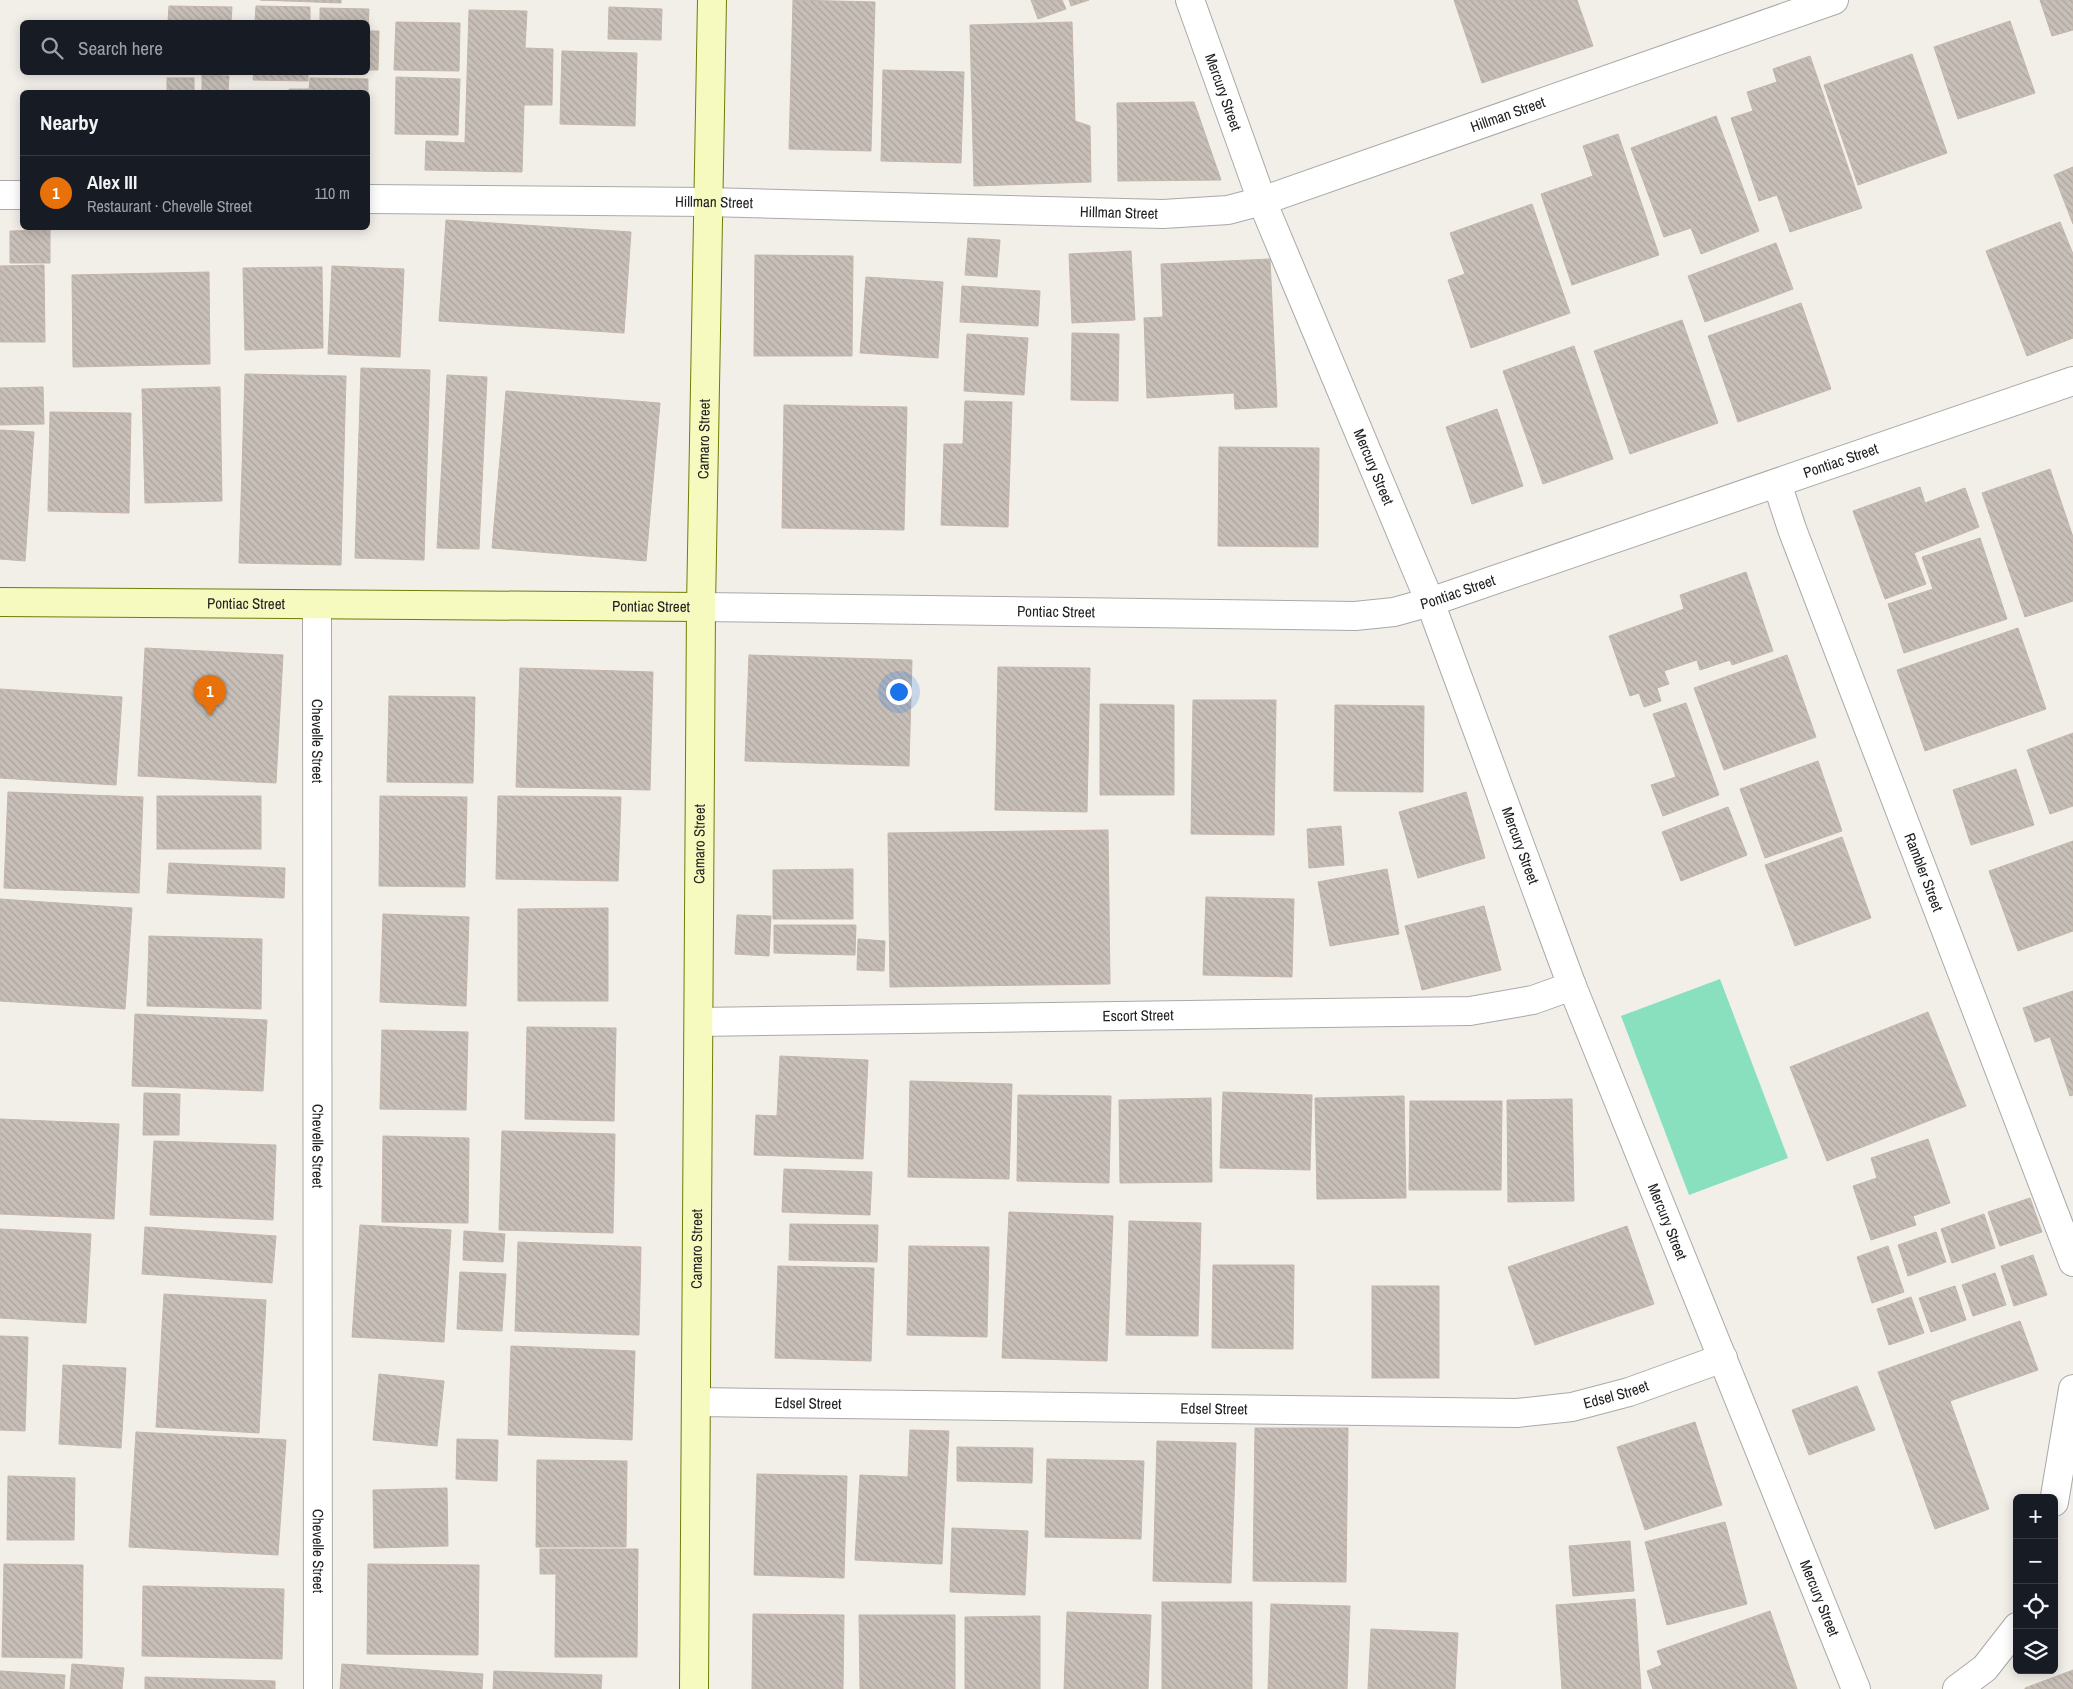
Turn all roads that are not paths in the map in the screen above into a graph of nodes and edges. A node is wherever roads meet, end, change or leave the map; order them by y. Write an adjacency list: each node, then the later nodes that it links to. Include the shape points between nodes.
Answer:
1 (712, 0): 8 (street, Camaro Street)
2 (1190, 0): 7 (street, Mercury Street)
3 (1834, 0): 7 (street, Hillman Street)
4 (0, 195): 5 (street)
5 (20, 195)
6 (370, 199): 8 (street, Hillman Street)
7 (1262, 201): 8 (street, Hillman Street, via 1228,210 1163,214); 12 (street, Mercury Street)
8 (707, 202): 14 (street, Camaro Street)
9 (2073, 381): 10 (street, Pontiac Street)
10 (1777, 483): 12 (street, Pontiac Street); 17 (street, Rambler Street, via 1795,538)
11 (0, 602): 13 (street, Pontiac Street)
12 (1430, 602): 14 (street, Pontiac Street, via 1394,612 1356,616); 15 (street, Mercury Street)
13 (317, 604): 14 (street, Pontiac Street); 23 (street, Chevelle Street)
14 (701, 607): 16 (street, Camaro Street)
15 (1572, 986): 16 (street, Escort Street, via 1534,1000 1470,1011); 18 (street, Mercury Street)
16 (699, 1022): 20 (street, Camaro Street)
17 (2073, 1262)
18 (1723, 1358): 20 (street, Edsel Street, via 1629,1392 1572,1407 1517,1413); 25 (street, Mercury Street)
19 (2073, 1389): 21 (street)
20 (696, 1402): 24 (street, Camaro Street)
21 (2055, 1494)
22 (2015, 1629): 26 (street, via 1985,1668)
23 (318, 1689)
24 (694, 1689)
25 (1856, 1689)
26 (1957, 1689)

